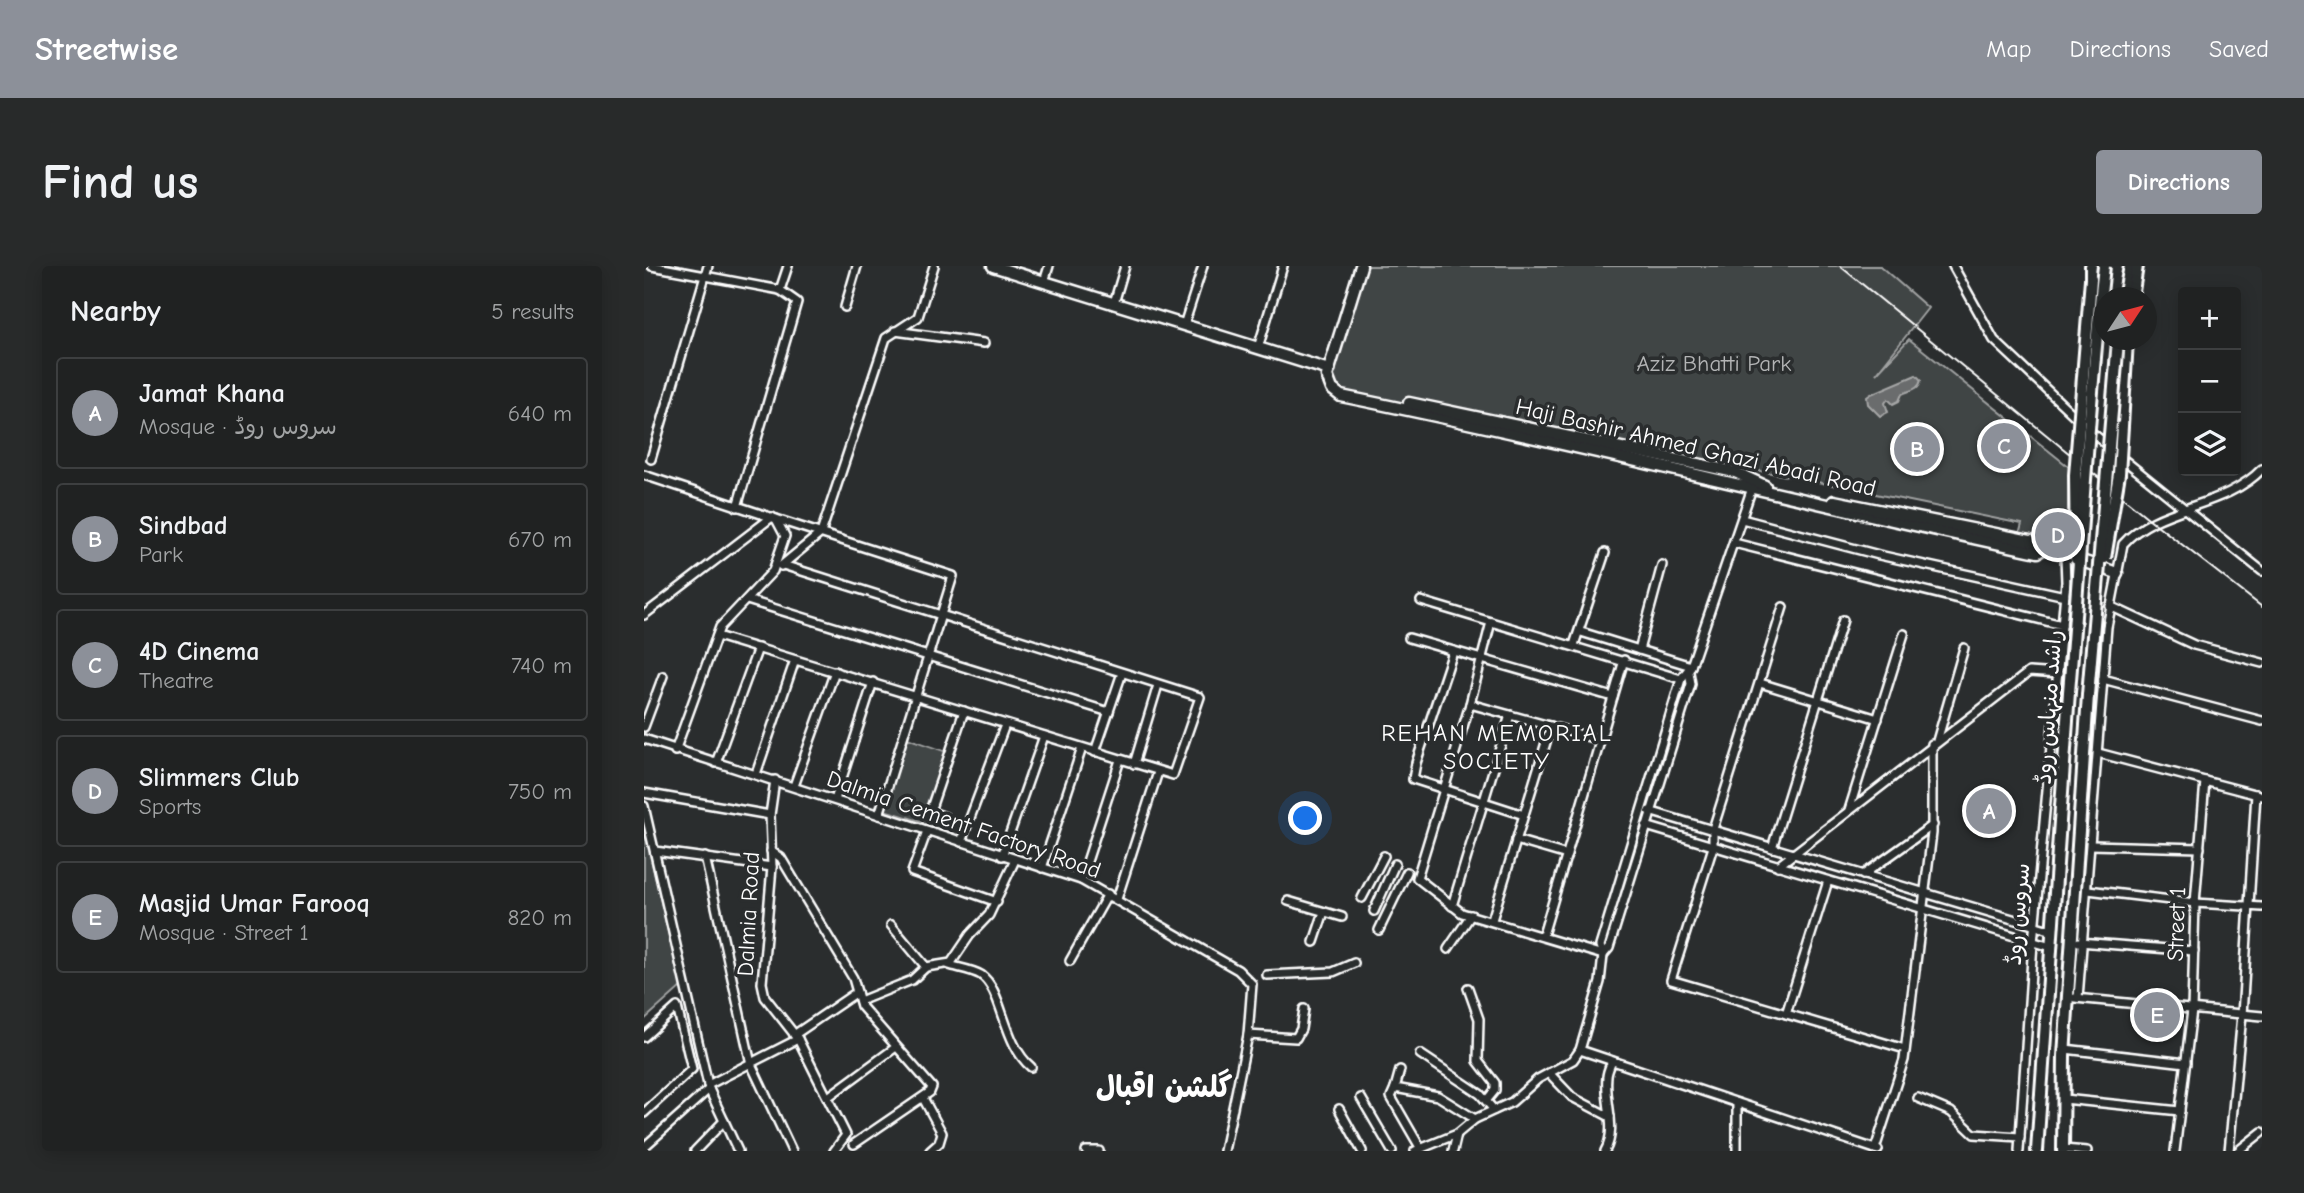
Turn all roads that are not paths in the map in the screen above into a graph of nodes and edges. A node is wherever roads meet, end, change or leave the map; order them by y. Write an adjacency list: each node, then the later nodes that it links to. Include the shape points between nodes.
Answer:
1 (652, 266): 17 (street)
2 (708, 266): 17 (street)
3 (788, 266): 21 (street)
4 (857, 266): 23 (street)
5 (933, 266): 25 (street, via 918,317)
6 (993, 266): 18 (street)
7 (1049, 266): 18 (street)
8 (1125, 266): 22 (street)
9 (1203, 266): 24 (street)
10 (1283, 266): 27 (street)
11 (1361, 266): 30 (street)
12 (1953, 266): 38 (street, via 1994,340 2095,436)
13 (2091, 266): 50 (main road, bridge, via 2075,475)
14 (2104, 266): 50 (main road, راشد منہاس روڈ, bridge)
15 (2130, 266): 19 (main road)
16 (2137, 266): 20 (main road)
17 (705, 275): 21 (street); 31 (street)
18 (1044, 282): 22 (street)
19 (2126, 287)
20 (2134, 287)
21 (780, 290): 37 (street, via 797,302)
22 (1114, 303): 24 (street)
23 (845, 307)
24 (1184, 325): 27 (street)
25 (894, 331): 26 (street); 41 (street, via 886,338)
26 (984, 343)
27 (1258, 348): 30 (street)
28 (2117, 350): 52 (main road, راشد منہاس روڈ, bridge)
29 (2126, 350): 52 (main road, bridge, via 2119,474)
30 (1329, 370): 36 (street, Haji Bashir Ahmed Ghazi Abadi Road, via 1327,376 1337,392)
31 (651, 459)
32 (2262, 469): 34 (street)
33 (644, 475): 37 (street)
34 (2255, 476): 35 (street); 38 (street, via 2231,494)
35 (2262, 484)
36 (1753, 485): 40 (street); 44 (street, Haji Bashir Ahmed Ghazi Abadi Road)
37 (737, 506): 39 (street)
38 (2185, 510): 48 (street); 49 (street, via 2127,540)
39 (774, 518): 41 (street); 47 (street, via 785,536); 57 (street)
40 (1742, 519): 42 (street); 51 (street)
41 (821, 533): 45 (street); 58 (street, via 953,576)
42 (1734, 543): 61 (street); 76 (street)
43 (1605, 553): 62 (street)
44 (2065, 556): 49 (street, Haji Bashir Ahmed Ghazi Abadi Road); 51 (street, سروس روڈ)
45 (783, 565): 47 (street); 58 (street)
46 (1662, 565): 69 (street)
47 (773, 571): 53 (street)
48 (2262, 571)
49 (2117, 573): 55 (street)
50 (2079, 579): 176 (main road, راشد منہاس روڈ, bridge)
51 (2065, 596): 61 (street, سروس روڈ)
52 (2097, 597): 179 (main road, راشد منہاس روڈ, bridge)
53 (747, 600): 64 (street); 71 (street)
54 (1422, 601): 60 (street)
55 (2110, 606): 75 (street, via 2193,645); 82 (street)
56 (1783, 607): 84 (street)
57 (644, 615)
58 (940, 615): 71 (street); 78 (street)
59 (1843, 620): 88 (street)
60 (1491, 622): 66 (street); 73 (street)
61 (2062, 625): 79 (street, سروس روڈ)
62 (1581, 632): 66 (street); 69 (street)
63 (1904, 634): 93 (street)
64 (717, 636): 67 (street); 103 (street)
65 (1409, 638): 70 (street)
66 (1574, 645): 74 (street)
67 (758, 648): 72 (street); 107 (street)
68 (1964, 648): 101 (street)
69 (1639, 650): 76 (street)
70 (1453, 652): 73 (street); 114 (street, via 1413,779)
71 (928, 656): 86 (street); 91 (street)
72 (794, 660): 77 (street); 110 (street)
73 (1481, 660): 87 (street); 89 (street)
74 (1625, 660): 81 (street); 87 (street)
75 (2262, 663)
76 (1690, 669): 81 (street); 122 (street, via 1690,684)
77 (835, 671): 83 (street); 113 (street)
78 (1122, 673): 85 (street); 91 (street)
79 (2058, 674): 101 (street, via 2029,672); 174 (street, سروس روڈ)
80 (663, 676): 97 (street)
81 (1681, 679): 120 (street)
82 (2104, 679): 94 (street); 105 (street)
83 (873, 682): 86 (street); 117 (street)
84 (1760, 684): 88 (street); 130 (street)
85 (1158, 685): 108 (street); 109 (street, via 1200,697 1173,775)
86 (917, 695): 90 (street); 124 (street)
87 (1613, 697): 100 (street)
88 (1818, 701): 93 (street); 136 (street)
89 (1470, 704): 92 (street); 114 (street)
90 (964, 711): 95 (street); 126 (street, via 930,811)
91 (1109, 712): 104 (street)
92 (1510, 715): 96 (street); 118 (street)
93 (1878, 719): 121 (street)
94 (2262, 721)
95 (1005, 725): 98 (street); 133 (street)
96 (1551, 726): 100 (street); 125 (street)
97 (644, 727)
98 (1044, 736): 102 (street); 142 (street)
99 (644, 739): 103 (street, Dalmia Cement Factory Road)
100 (1600, 740): 141 (street)
101 (1934, 742): 121 (street); 128 (street)
102 (1082, 748): 104 (street); 149 (street)
103 (675, 751): 107 (street, Dalmia Cement Factory Road)
104 (1095, 752): 106 (street)
105 (2098, 753): 112 (street); 134 (street)
106 (1121, 760): 108 (street); 152 (street)
107 (716, 763): 110 (street, Dalmia Cement Factory Road)
108 (1134, 764): 109 (street)
109 (1158, 772): 158 (street)
110 (756, 774): 111 (street, Dalmia Cement Factory Road)
111 (775, 780): 113 (street, Dalmia Cement Factory Road); 123 (street, Dalmia Road)
112 (2205, 781): 116 (street); 137 (street, Street 1)
113 (794, 786): 117 (street, Dalmia Cement Factory Road)
114 (1442, 791): 118 (street); 164 (street, via 1417,878)
115 (644, 793): 123 (street)
116 (2259, 795): 165 (street)
117 (835, 800): 124 (street, Dalmia Cement Factory Road)
118 (1483, 803): 125 (street); 164 (street)
119 (644, 806): 138 (street)
120 (1642, 808): 122 (street); 127 (street)
121 (1849, 810): 140 (street)
122 (1653, 812): 129 (street); 130 (street)
123 (770, 815): 139 (street, Dalmia Road)
124 (879, 815): 131 (street, Dalmia Cement Factory Road)
125 (1524, 815): 132 (street)
126 (945, 817)
127 (1638, 824): 129 (street); 159 (street)
128 (1933, 825): 151 (street); 155 (street)
129 (1649, 827): 135 (street); 162 (street)
130 (1713, 829): 135 (street); 136 (street)
131 (927, 831): 133 (street, Dalmia Cement Factory Road); 161 (street, via 912,872)
132 (1516, 840): 141 (street); 172 (street)
133 (961, 842): 142 (street, Dalmia Cement Factory Road)
134 (2091, 845): 137 (street); 154 (street)
135 (1713, 847): 147 (street); 196 (street, via 1671,980)
136 (1772, 848): 140 (street)
137 (2200, 848): 163 (street, Street 1)
138 (654, 851): 144 (street); 213 (street)
139 (771, 851): 148 (street, Dalmia Road); 191 (street, via 781,858 823,924)
140 (1791, 854): 147 (street); 151 (street)
141 (1567, 855): 177 (street)
142 (1002, 856): 145 (street, Dalmia Cement Factory Road)
143 (1384, 856): 157 (street)
144 (705, 858): 148 (street); 209 (street)
145 (1015, 860): 149 (street, Dalmia Cement Factory Road); 161 (street)
146 (1395, 864): 168 (street)
147 (1778, 866): 153 (street)
148 (772, 867): 201 (street, Dalmia Road, via 762,983 765,997)
149 (1041, 868): 152 (street, Dalmia Cement Factory Road)
150 (1407, 872): 175 (street)
151 (1863, 875): 155 (street)
152 (1081, 880): 156 (street, Dalmia Cement Factory Road)
153 (1828, 881): 167 (street); 196 (street)
154 (2088, 890): 163 (street); 179 (street)
155 (1927, 893): 167 (street); 174 (street)
156 (1108, 894): 158 (street, Dalmia Cement Factory Road); 185 (street)
157 (1362, 898)
158 (1117, 899): 199 (street, Dalmia Cement Factory Road, via 1249,980)
159 (1615, 899): 162 (street); 184 (street, via 1600,946)
160 (1288, 901): 169 (street)
161 (997, 902): 187 (street)
162 (1624, 903): 184 (street)
163 (2195, 903): 165 (street); 183 (street, Street 1)
164 (1452, 906): 170 (street)
165 (2248, 906): 166 (street); 197 (street)
166 (2262, 907)
167 (1924, 910): 180 (street); 203 (street)
168 (1374, 911)
169 (1324, 912): 171 (street); 178 (street)
170 (1471, 915): 172 (street); 182 (street)
171 (1342, 917)
172 (1492, 920): 177 (street)
173 (891, 925): 188 (street)
174 (2035, 926): 176 (street); 180 (street, سروس روڈ)
175 (1380, 930)
176 (2053, 931): 181 (main road, راشد منہاس روڈ)
177 (1543, 935): 184 (street)
178 (1314, 942)
179 (2077, 942): 183 (street); 192 (main road, راشد منہاس روڈ)
180 (2034, 943): 181 (street); 232 (street, سروس روڈ)
181 (2051, 947): 252 (main road, راشد منہاس روڈ)
182 (1448, 949)
183 (2194, 951): 195 (street, Street 1)
184 (1604, 955): 205 (street, via 1601,982)
185 (1070, 961)
186 (1354, 964): 189 (street, via 1333,972)
187 (949, 965): 188 (street); 210 (street, via 979,974 989,983 1011,1042)
188 (926, 967): 193 (street, via 912,980)
189 (1268, 975)
190 (1468, 988): 220 (street, via 1479,1019 1478,1061 1495,1083)
191 (857, 992): 193 (street); 201 (street)
192 (2073, 998): 195 (street); 204 (main road, راشد منہاس روڈ)
193 (860, 1001): 202 (street)
194 (1304, 1009): 199 (street, via 1296,1038)
195 (2192, 1010): 197 (street); 208 (street, Street 1)
196 (1786, 1014): 203 (street)
197 (2242, 1014): 198 (street); 255 (street)
198 (2262, 1016)
199 (1248, 1035): 245 (street, Dalmia Cement Factory Road)
200 (644, 1037): 225 (street, via 677,1007 692,1069)
201 (796, 1037): 209 (street); 215 (street, Dalmia Road)
202 (896, 1047): 215 (street); 216 (street, via 932,1087)
203 (1905, 1049): 236 (street)
204 (2065, 1049): 208 (street); 219 (main road, راشد منہاس روڈ)
205 (1580, 1050): 207 (street); 212 (street, via 1573,1060)
206 (1420, 1054): 220 (street)
207 (1612, 1061): 221 (street); 226 (street, via 1606,1077)
208 (2186, 1063): 224 (street, Street 1)
209 (751, 1064): 213 (street); 240 (street)
210 (1031, 1067)
211 (1400, 1070): 214 (street)
212 (1549, 1073): 223 (street); 226 (street, via 1572,1097)
213 (708, 1087): 228 (street); 233 (street)
214 (1395, 1088): 227 (street, via 1438,1096); 235 (street, via 1391,1097)
215 (828, 1097): 231 (street, Dalmia Road)
216 (923, 1098): 234 (street); 242 (street, via 942,1133)
217 (1361, 1098): 247 (street)
218 (1917, 1098): 232 (street, via 1951,1112 1975,1133)
219 (2064, 1099): 224 (street); 237 (main road, راشد منہاس روڈ)
220 (1486, 1101): 223 (street)
221 (1737, 1103): 236 (street); 250 (street)
222 (1339, 1109): 246 (street)
223 (1494, 1110): 227 (street)
224 (2180, 1111): 254 (street, Street 1)
225 (644, 1113)
226 (1610, 1117): 249 (street)
227 (1475, 1119): 230 (street)
228 (724, 1121): 238 (street); 239 (street)
229 (2262, 1132): 256 (street)
230 (1457, 1134): 235 (street); 248 (street)
231 (846, 1135): 234 (street, Dalmia Road); 241 (street)
232 (2020, 1137): 251 (street, سروس روڈ)
233 (644, 1147)
234 (856, 1148)
235 (1418, 1150)
236 (1878, 1150)
237 (2063, 1150): 253 (street)
238 (695, 1151)
239 (738, 1151)
240 (792, 1151)
241 (834, 1151)
242 (930, 1151)
243 (1086, 1151): 244 (street)
244 (1099, 1151)
245 (1224, 1151)
246 (1362, 1151)
247 (1392, 1151)
248 (1453, 1151)
249 (1605, 1151)
250 (1737, 1151)
251 (2019, 1151)
252 (2037, 1151)
253 (2087, 1151)
254 (2175, 1151)
255 (2229, 1151)
256 (2238, 1151)

